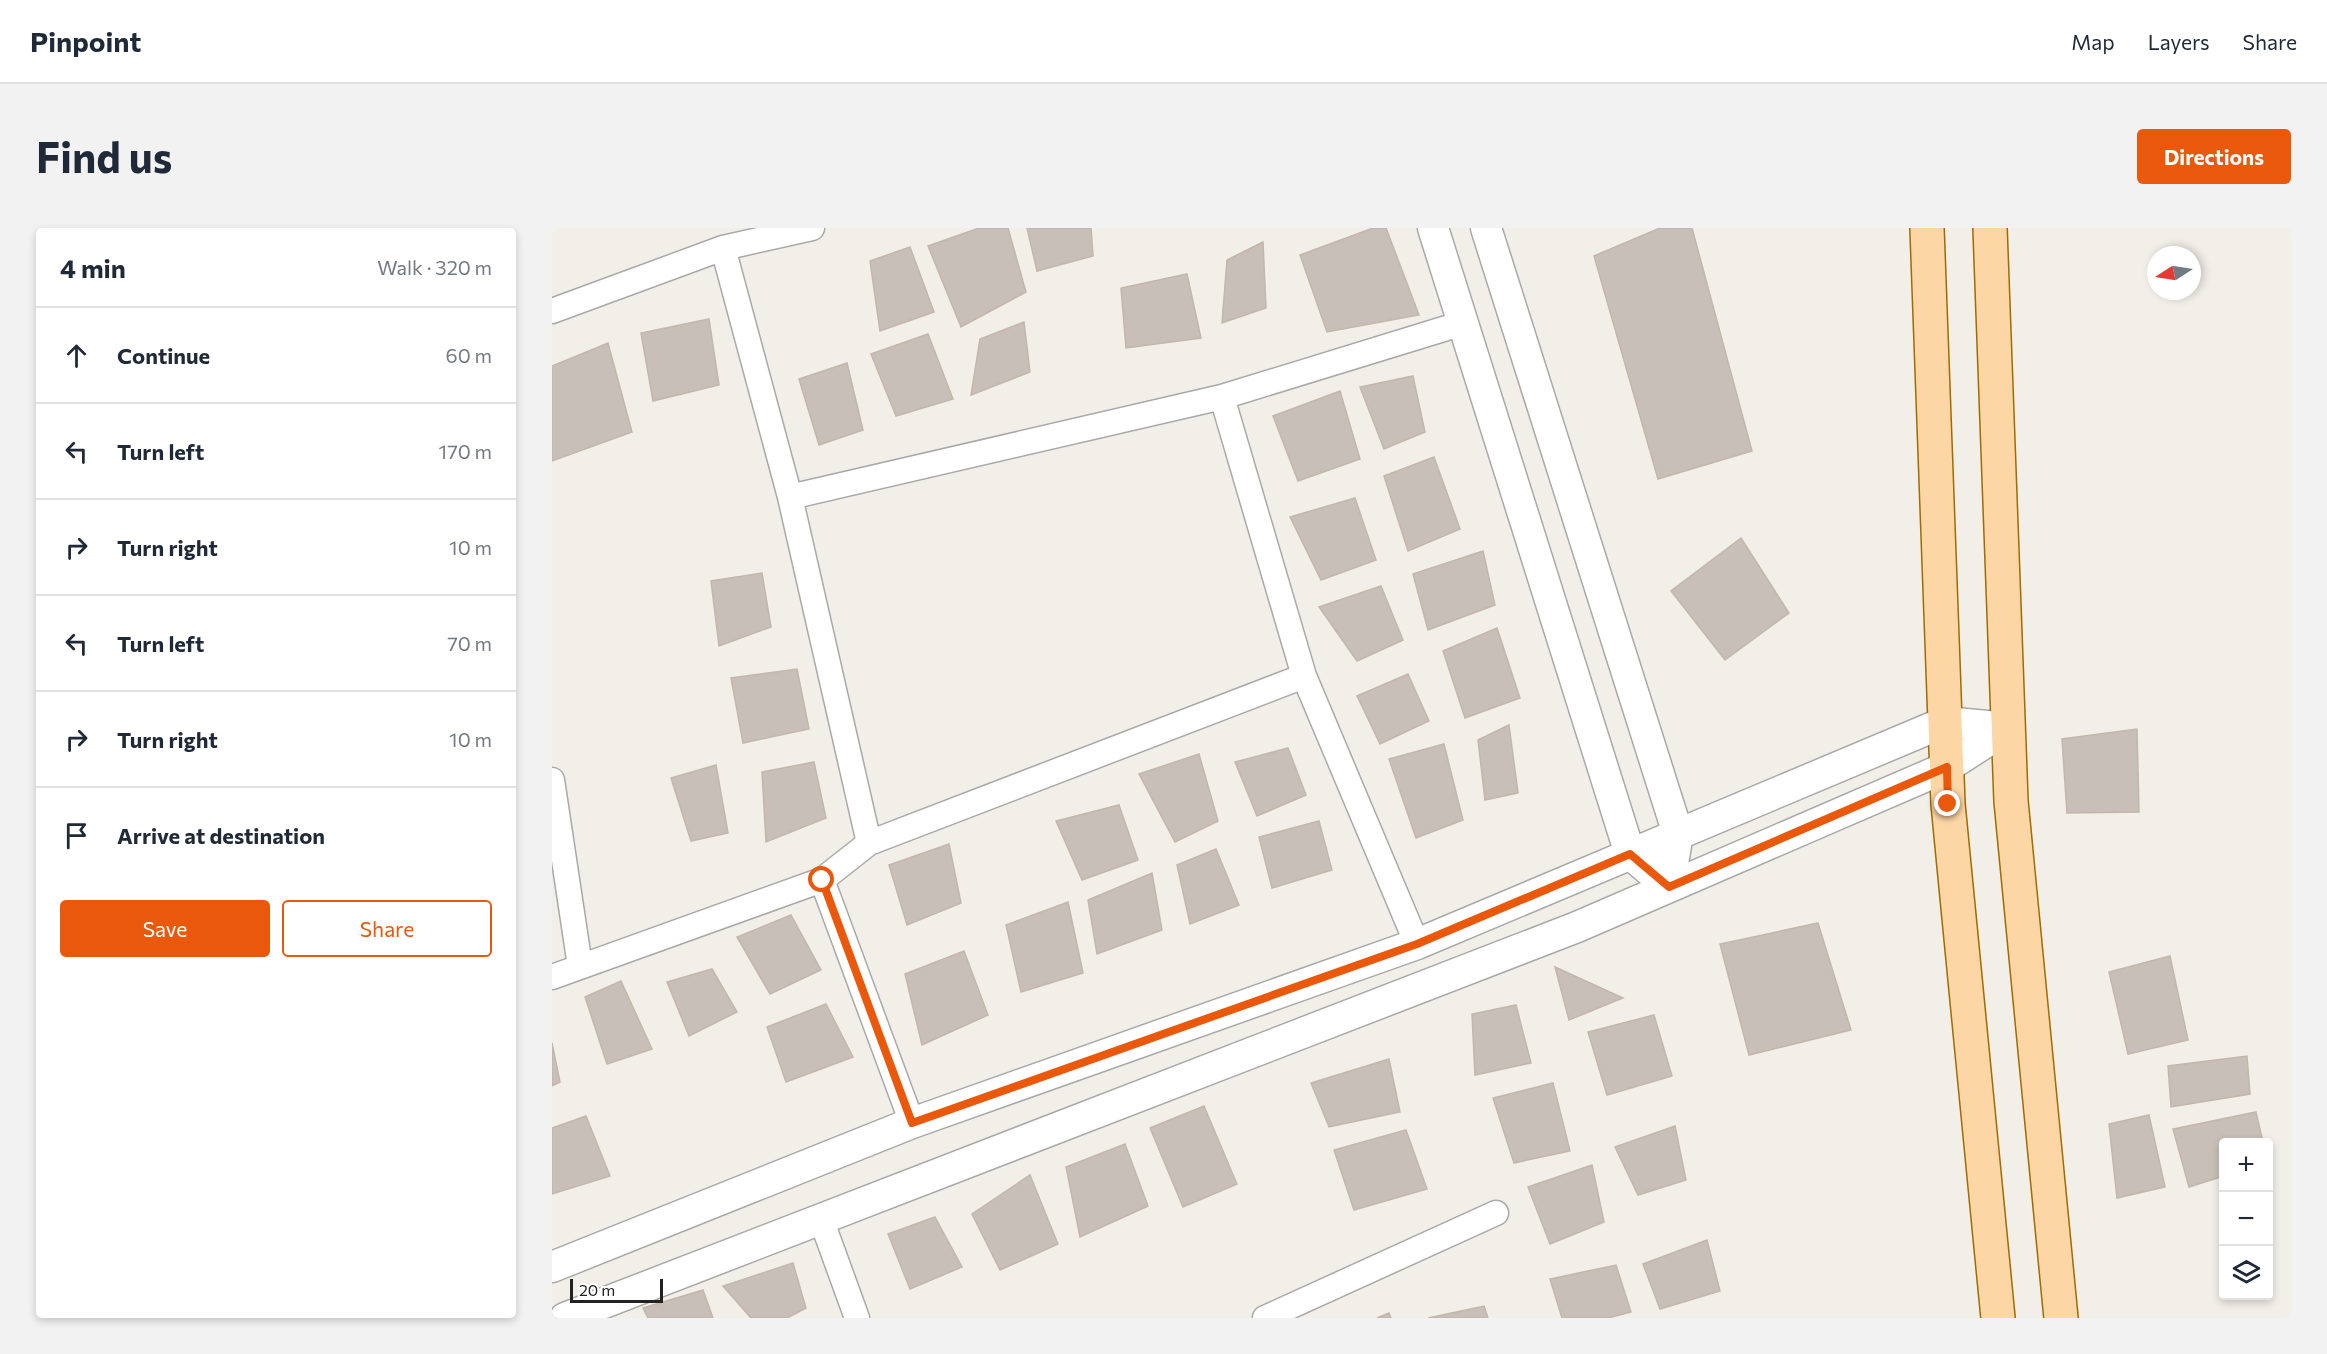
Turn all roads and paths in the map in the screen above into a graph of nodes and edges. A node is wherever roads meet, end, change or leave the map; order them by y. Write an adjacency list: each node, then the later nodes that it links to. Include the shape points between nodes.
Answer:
1 (812, 228): 6 (street)
2 (1432, 228): 8 (street)
3 (1486, 228): 16 (street)
4 (1926, 228): 12 (main road)
5 (1990, 228): 13 (main road)
6 (723, 248): 7 (street); 10 (street)
7 (552, 311)
8 (1462, 323): 9 (street); 18 (street)
9 (1222, 397): 10 (street); 11 (street)
10 (790, 496): 17 (street)
11 (1304, 676): 17 (street); 21 (street)
12 (1945, 722): 13 (street); 14 (main road); 16 (street)
13 (2008, 728): 14 (street); 32 (main road)
14 (1947, 767): 20 (street); 31 (main road)
15 (552, 780): 22 (street)
16 (1678, 834): 18 (street); 20 (street)
17 (869, 843): 19 (street)
18 (1630, 854): 20 (street); 21 (street)
19 (822, 880): 22 (street); 24 (street)
20 (1669, 887): 26 (street, via 1577,927)
21 (1417, 944): 24 (street)
22 (580, 966): 23 (street)
23 (552, 977)
24 (912, 1123): 27 (street)
25 (1496, 1213): 30 (street)
26 (821, 1219): 28 (street); 29 (street)
27 (552, 1267)
28 (565, 1318)
29 (856, 1318)
30 (1266, 1318)
31 (1998, 1318)
32 (2061, 1318)

